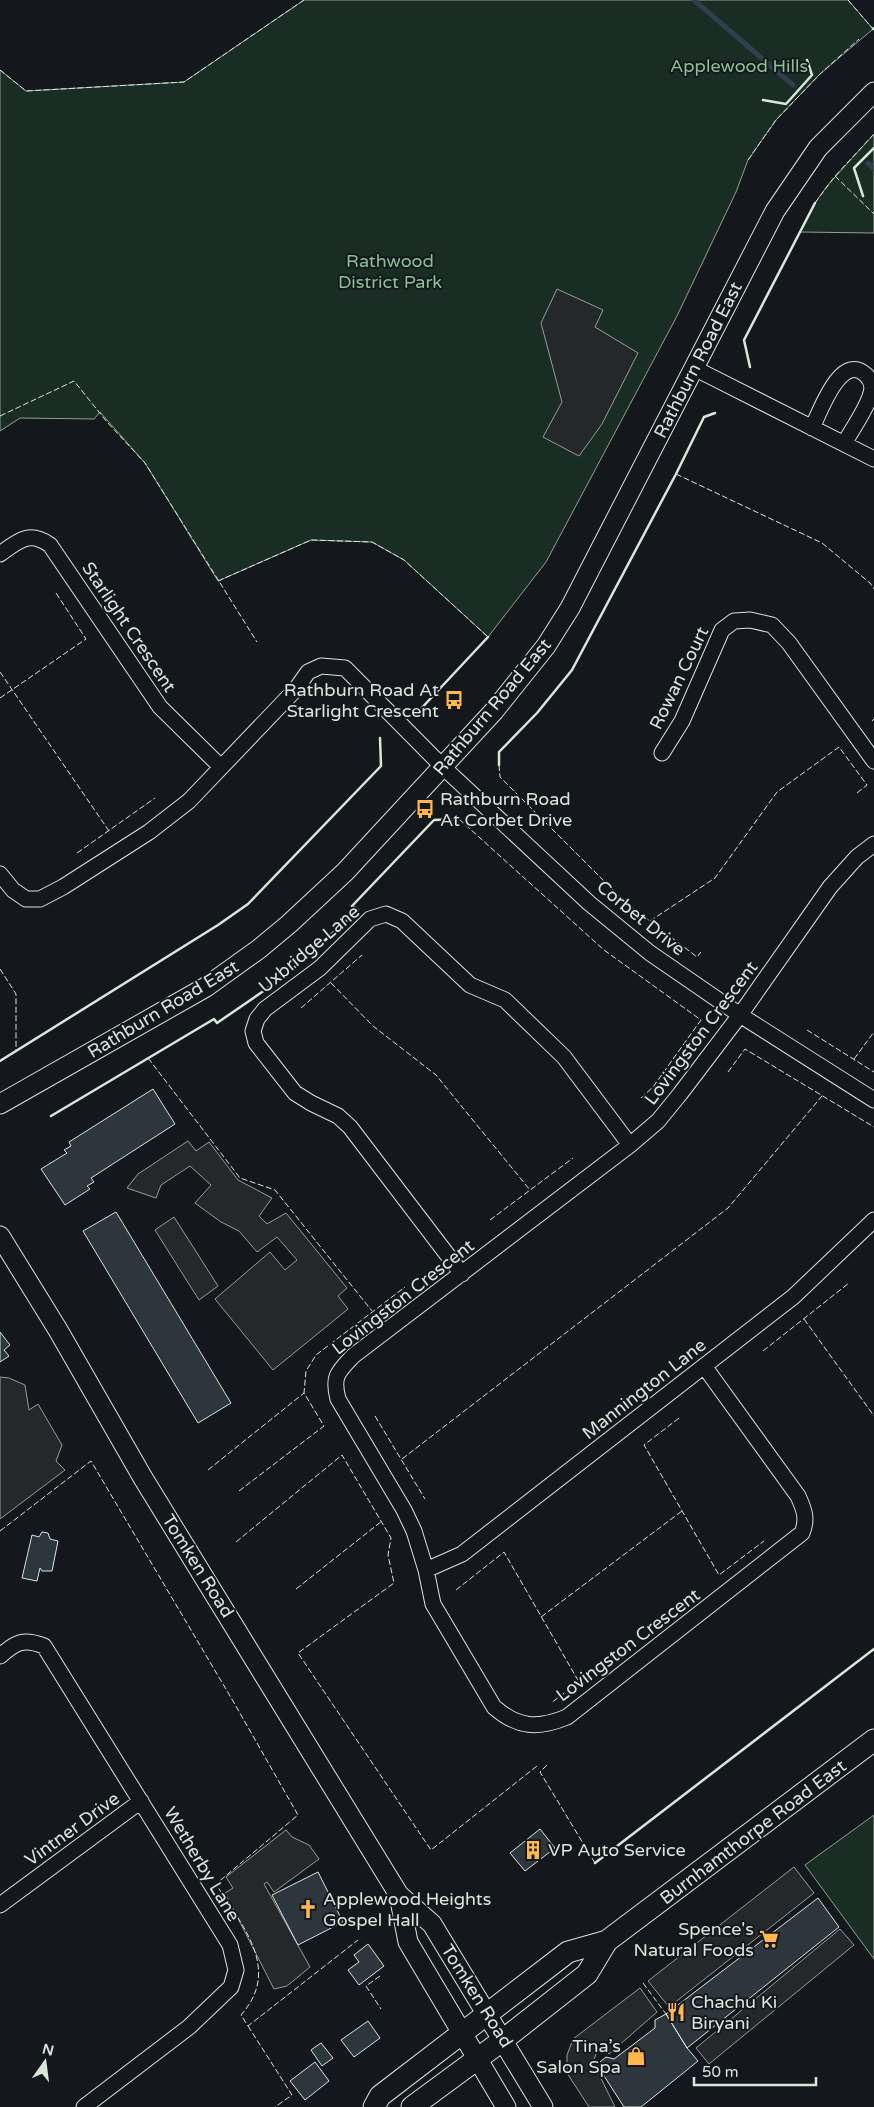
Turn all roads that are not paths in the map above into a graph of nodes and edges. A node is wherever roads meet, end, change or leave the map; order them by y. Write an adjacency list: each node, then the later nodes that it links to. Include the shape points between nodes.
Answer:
1 (874, 92): 2 (street, Rathburn Road East, via 818,148 774,211)
2 (694, 368): 3 (street); 10 (street, Rathburn Road East, via 570,608 546,646 494,711)
3 (812, 428): 4 (street); 4 (street, via 839,376 848,370 864,373 871,382 871,393)
4 (844, 444): 5 (street)
5 (874, 460)
6 (0, 554): 9 (street, Starlight Crescent, via 18,540 32,537 41,538 50,545 160,707)
7 (662, 753): 8 (street, Rowan Court, via 682,721 722,630 734,621 750,620 772,625 788,643)
8 (874, 761)
9 (221, 767): 10 (street, Corbet Drive, via 296,689 308,672 321,666 344,668); 12 (street, via 189,801 149,832 40,899 26,899 13,890)
10 (443, 767): 13 (street, Corbet Drive, via 604,915 650,953); 15 (street, Rathburn Road East, via 345,872 259,949 206,987)
11 (874, 844): 13 (street, Lovingston Crescent, via 830,886)
12 (0, 874)
13 (740, 1015): 14 (street, Corbet Drive); 16 (street, Lovingston Crescent, via 658,1121)
14 (874, 1100)
15 (0, 1104)
16 (630, 1145): 19 (street, Lovingston Crescent); 19 (street, Uxbridge Lane, via 564,1057 505,1000 470,984 402,921 386,914 370,919 320,968 265,1009 253,1031 256,1043 295,1093 338,1116 350,1127)
17 (872, 1227): 20 (street, Mannington Lane, via 793,1297)
18 (0, 1236): 25 (street, Tomken Road, via 148,1486)
19 (462, 1274): 21 (street, Lovingston Crescent, via 354,1356 337,1374 334,1386 338,1399 404,1510)
20 (704, 1366): 21 (street, Mannington Lane, via 462,1554); 21 (street, Lovingston Crescent, via 798,1496 806,1524 802,1533 788,1546 567,1717 551,1724 534,1726 506,1718 494,1706 433,1604)
21 (426, 1570)
22 (0, 1656): 24 (street, Wetherby Lane, via 15,1643 31,1641 44,1646)
23 (874, 1740): 27 (main road, Burnhamthorpe Road East)
24 (141, 1801): 26 (street, Vintner Drive); 32 (street, Wetherby Lane, via 230,1945 236,1970 231,1987 216,2003)
25 (399, 1895): 28 (street, Tomken Road, via 432,1924); 29 (street, Tomken Road, via 408,1942)
26 (0, 1905)
27 (607, 1941): 28 (main road, Burnhamthorpe Road East, via 568,1952); 30 (main road, Burnhamthorpe Road East, via 586,1974)
28 (488, 2014): 29 (main road, Burnhamthorpe Road East); 30 (street, Tomken Road)
29 (462, 2034): 31 (street, Tomken Road); 33 (main road, Burnhamthorpe Road East, via 380,2096)
30 (503, 2040): 31 (main road, Burnhamthorpe Road East); 36 (street, Tomken Road)
31 (477, 2059): 34 (main road, Burnhamthorpe Road East); 35 (street, Tomken Road)
32 (84, 2107)
33 (374, 2107)
34 (412, 2107)
35 (506, 2107)
36 (544, 2107)

